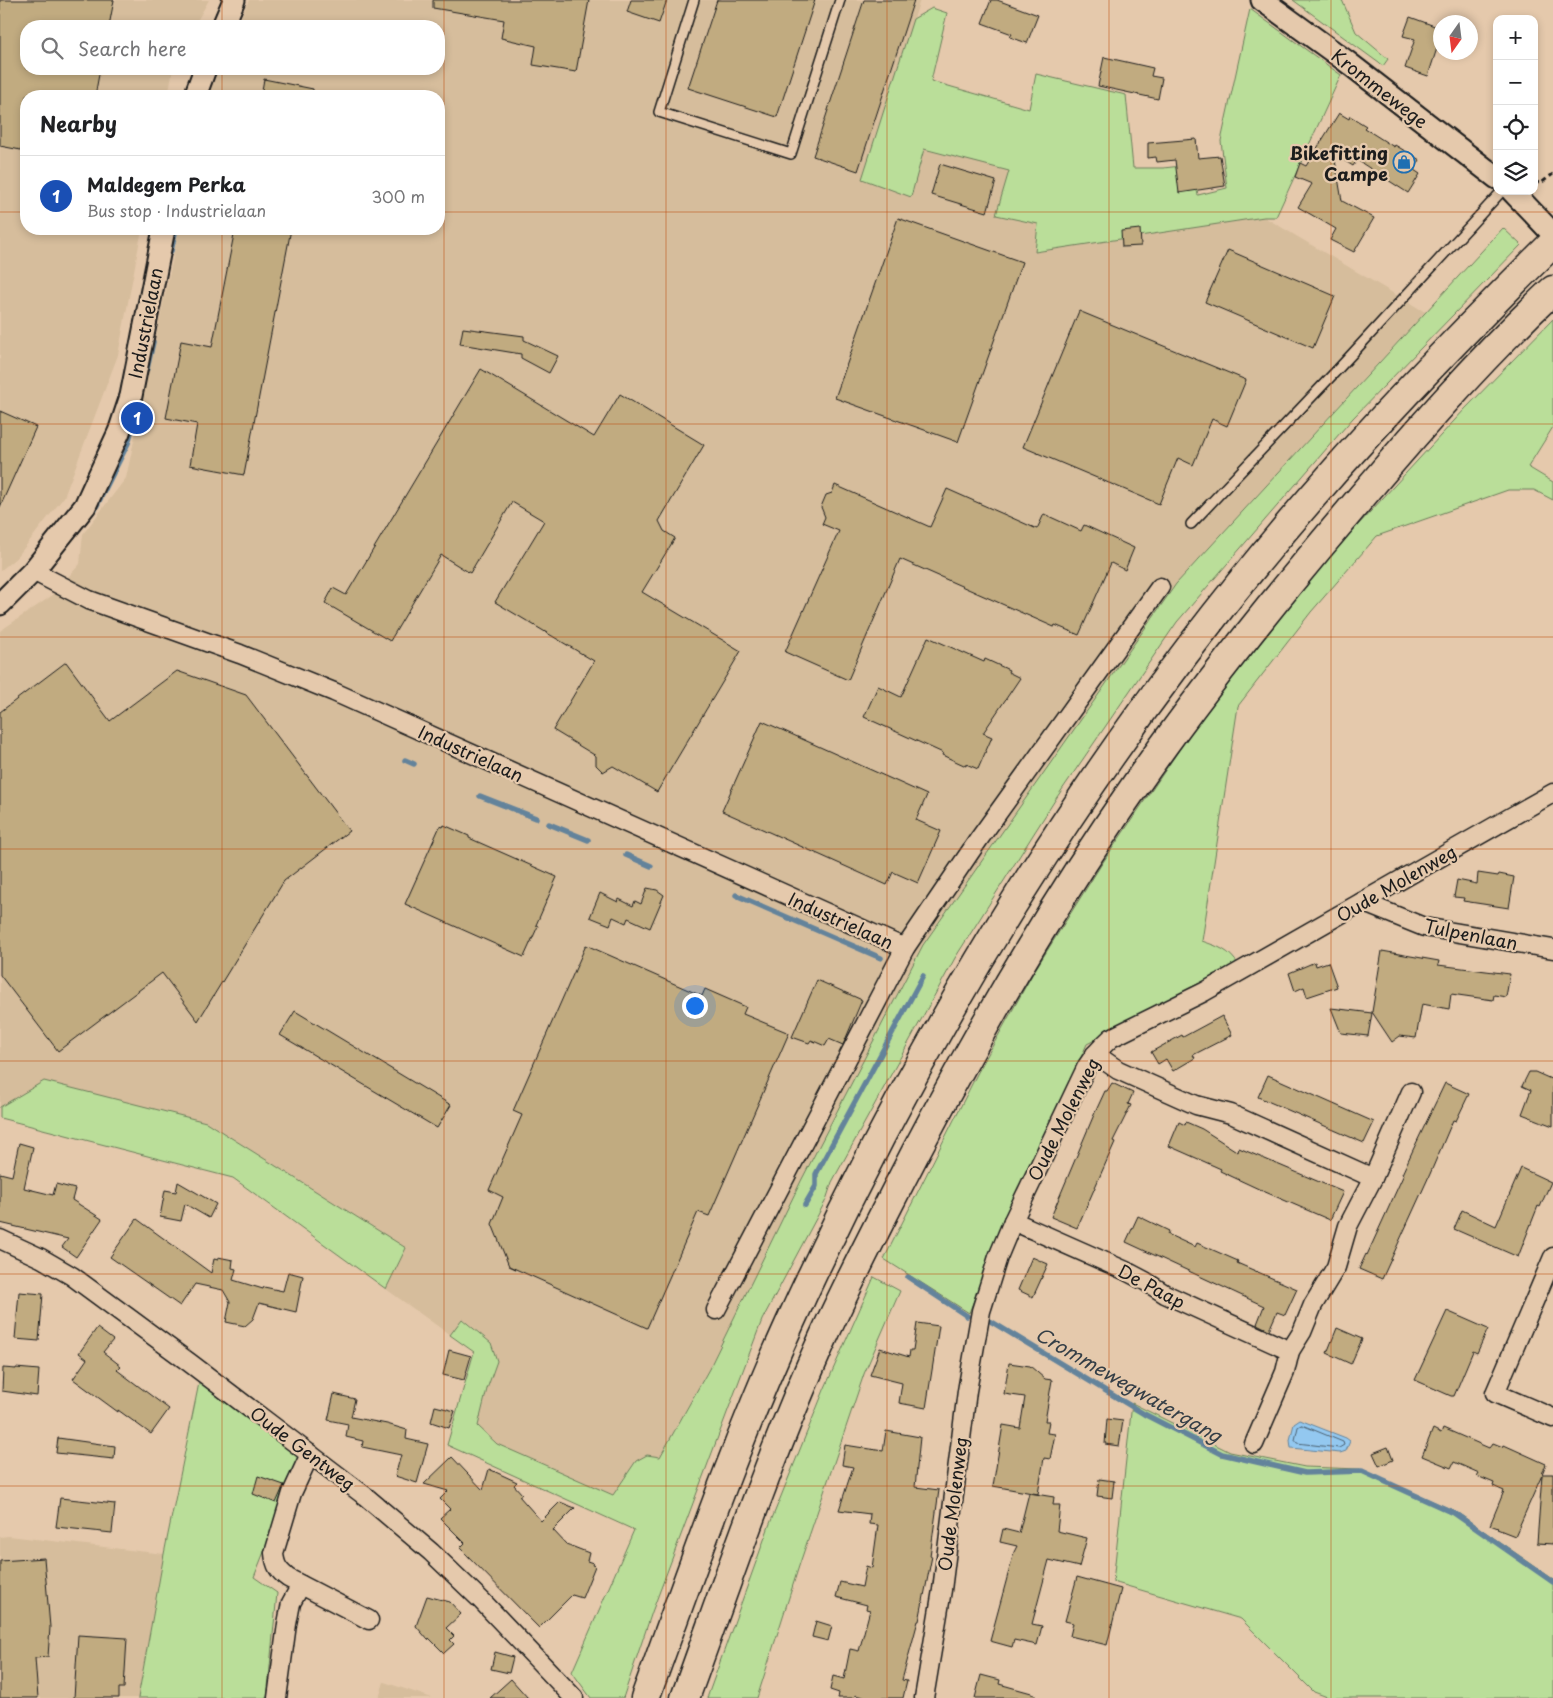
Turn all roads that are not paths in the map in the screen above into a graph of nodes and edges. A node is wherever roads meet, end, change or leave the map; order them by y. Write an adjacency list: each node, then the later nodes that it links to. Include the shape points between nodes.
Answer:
1 (234, 0): 5 (street)
2 (694, 0): 3 (lane, via 659,112 791,154)
3 (840, 0)
4 (1262, 0): 8 (street, Krommewege)
5 (226, 20)
6 (203, 75): 7 (street)
7 (196, 90)
8 (1493, 175)
9 (1498, 195): 15 (lane)
10 (1516, 195): 11 (street)
11 (1553, 234)
12 (163, 235): 16 (street, Industrielaan, via 131,396 119,432 85,506)
13 (1553, 244): 38 (highway, via 1384,415 1283,531 1143,711 1018,896 975,966 888,1123 789,1325 711,1516)
14 (1553, 290): 39 (highway, via 1410,439 1261,616 1136,784 1012,978 921,1140 824,1336 747,1524)
15 (1191, 524)
16 (33, 571): 18 (street, Industrielaan); 21 (street, Industrielaan, via 89,600 240,654 334,692)
17 (1160, 587): 21 (street, Industrielaan)
18 (0, 604)
19 (1553, 793): 20 (street, Oude Molenweg)
20 (1362, 902): 22 (street, Tulpenlaan, via 1424,927); 23 (street, Oude Molenweg, via 1204,992 1111,1038)
21 (904, 948): 29 (street, Industrielaan)
22 (1553, 949)
23 (1095, 1054): 25 (street, via 1118,1070 1196,1105 1231,1114); 26 (street, Oude Molenweg)
24 (1411, 1092): 25 (street)
25 (1373, 1178): 30 (street, via 1348,1226 1336,1267)
26 (1013, 1221): 30 (street, De Paap, via 1126,1271 1165,1294); 40 (street, Oude Molenweg, via 981,1311)
27 (0, 1238): 33 (street, Oude Gentweg, via 72,1276)
28 (1553, 1257): 31 (street, via 1496,1393)
29 (716, 1310)
30 (1290, 1351): 32 (street, via 1285,1372)
31 (1553, 1418)
32 (1254, 1444)
33 (310, 1454): 34 (street, via 292,1493 274,1553 279,1571); 37 (street, Oude Gentweg, via 431,1552)
34 (301, 1585): 35 (street); 36 (street, via 291,1604 286,1624)
35 (368, 1620)
36 (278, 1698)
37 (574, 1698)
38 (645, 1698)
39 (685, 1698)
40 (924, 1698)

